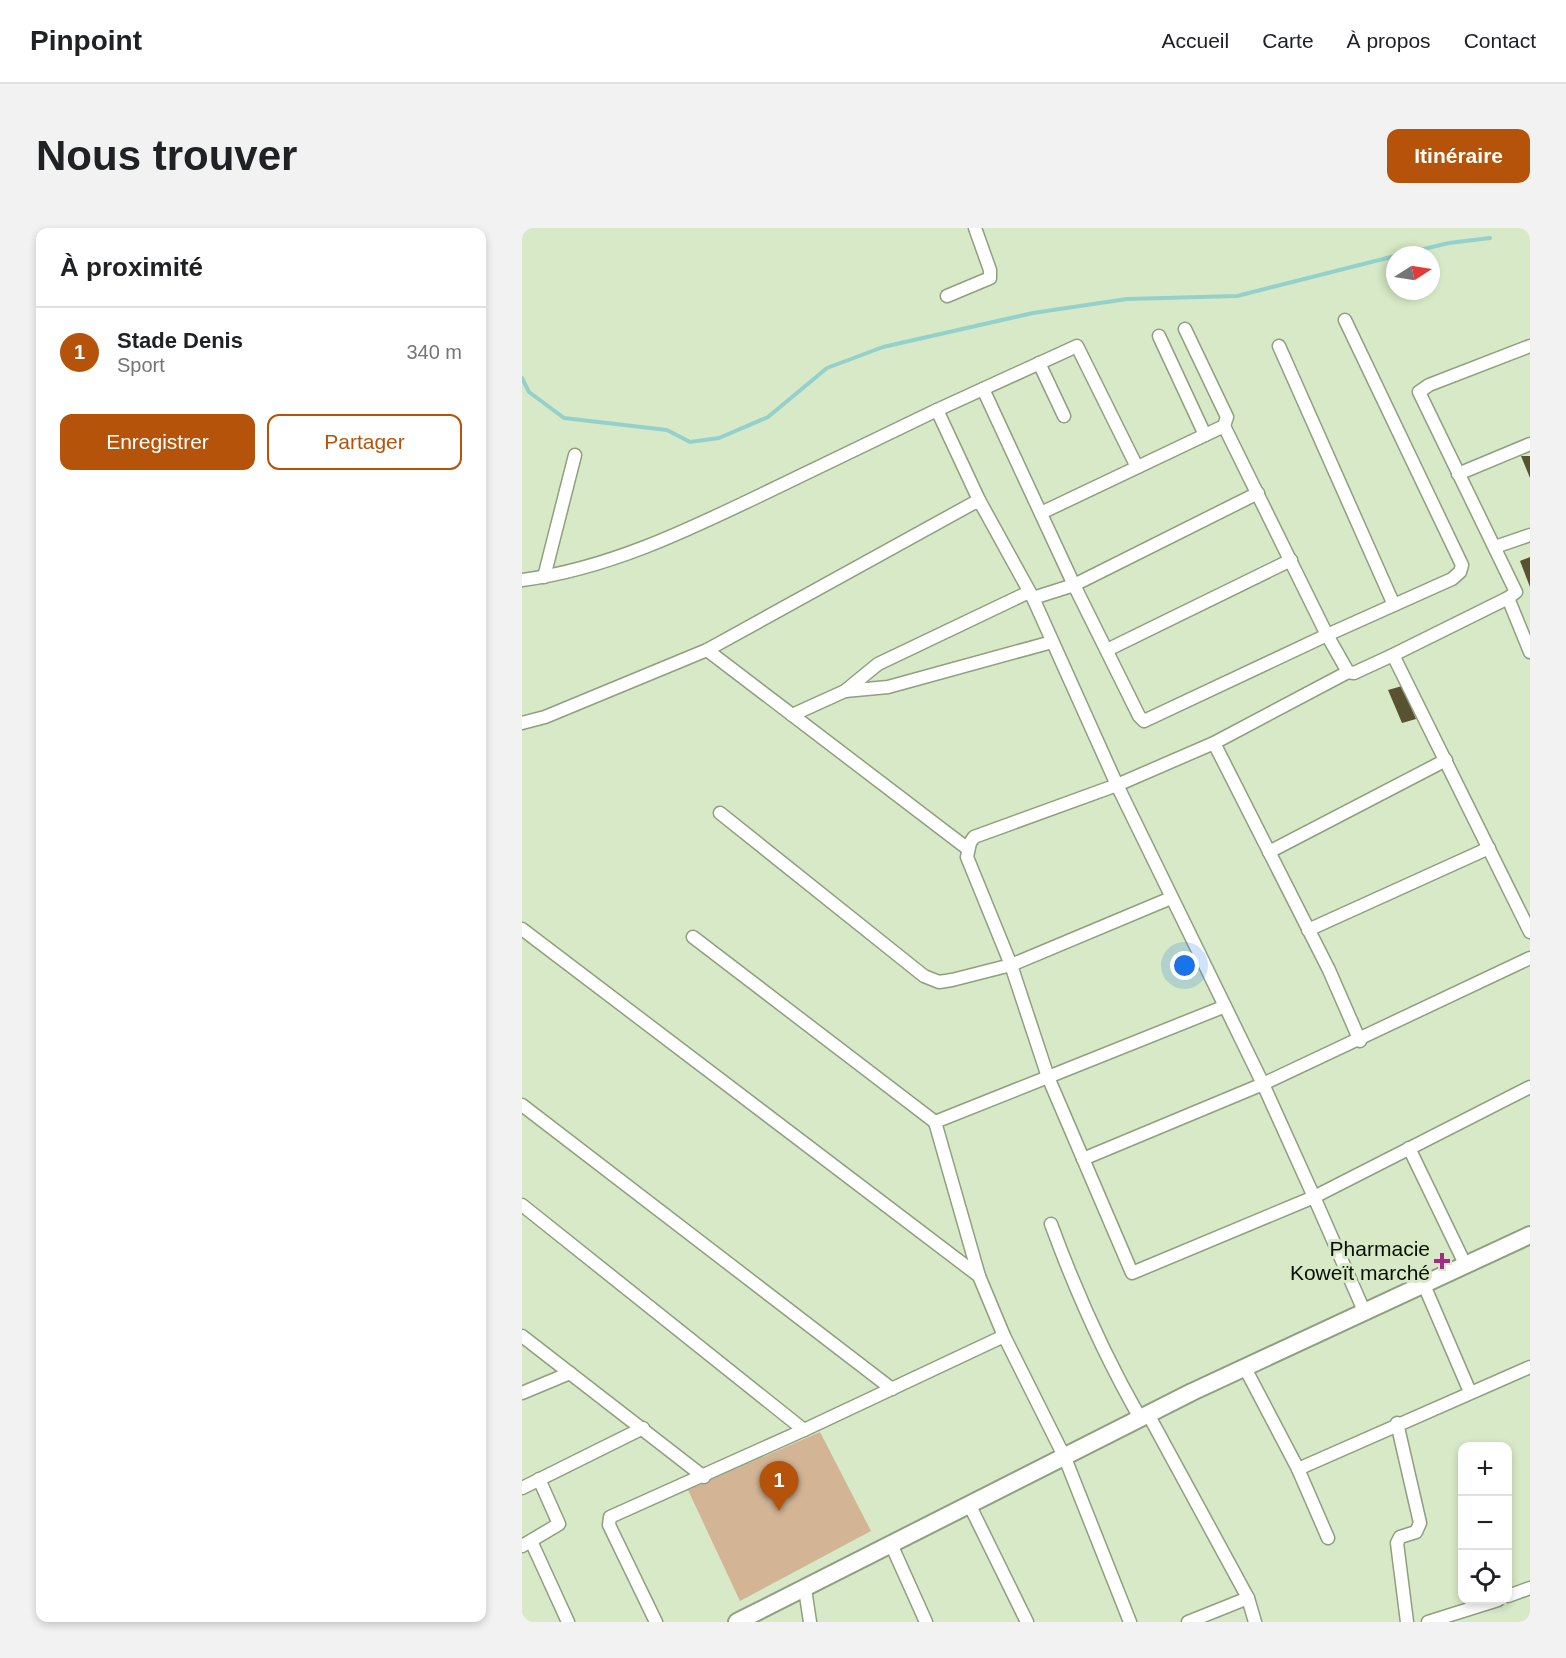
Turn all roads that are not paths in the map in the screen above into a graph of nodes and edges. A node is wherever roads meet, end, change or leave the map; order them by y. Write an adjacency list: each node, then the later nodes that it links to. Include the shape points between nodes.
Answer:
1 (975, 228): 2 (street, via 990,278)
2 (947, 296)
3 (1345, 320): 29 (street, via 1462,565 1452,579)
4 (1185, 329): 12 (street, via 1227,417)
5 (1159, 336): 13 (street)
6 (1279, 346): 29 (street)
7 (1530, 346): 17 (street, via 1419,392)
8 (1039, 363): 9 (street); 11 (street); 16 (street, via 1077,346)
9 (983, 389): 10 (street); 20 (street)
10 (937, 410): 19 (street); 24 (street, via 684,532 613,558)
11 (1064, 416)
12 (1224, 426): 13 (street); 18 (street)
13 (1205, 435): 16 (street)
14 (1530, 444): 17 (street)
15 (575, 454): 24 (street)
16 (1137, 467): 20 (street)
17 (1458, 474): 22 (street)
18 (1258, 493): 23 (street); 26 (street)
19 (979, 500): 27 (street); 32 (street)
20 (1041, 513): 26 (street)
21 (1530, 535): 22 (street)
22 (1495, 547): 28 (street, via 1516,592)
23 (1291, 560): 30 (street); 33 (street)
24 (544, 577): 25 (street)
25 (522, 580)
26 (1074, 585): 27 (street); 33 (street)
27 (1031, 595): 31 (street); 37 (street, via 878,664)
28 (1508, 598): 34 (street); 35 (street)
29 (1394, 605): 30 (street)
30 (1327, 635): 33 (street, via 1144,720); 36 (street)
31 (1052, 642): 37 (street, via 888,687); 42 (street)
32 (707, 650): 38 (street); 39 (street)
33 (1107, 650)
34 (1530, 652)
35 (1393, 655): 36 (street, via 1354,674); 41 (street)
36 (1348, 672): 40 (street)
37 (845, 691): 38 (street)
38 (792, 715): 45 (street)
39 (522, 723)
40 (1214, 744): 42 (street); 46 (street)
41 (1446, 760): 44 (street); 46 (street)
42 (1117, 785): 45 (street, via 974,837); 47 (street)
43 (720, 813): 53 (street, via 924,976 939,982)
44 (1489, 848): 49 (street); 50 (street)
45 (968, 849): 53 (street, via 967,857)
46 (1269, 852): 49 (street)
47 (1171, 898): 53 (street); 54 (street)
48 (522, 929): 68 (street)
49 (1308, 930): 55 (street)
50 (1530, 932)
51 (693, 937): 60 (street)
52 (1530, 958): 55 (street)
53 (1011, 965): 56 (street)
54 (1223, 1007): 56 (street); 57 (street)
55 (1360, 1041): 57 (street)
56 (1048, 1077): 60 (street); 62 (street)
57 (1263, 1084): 62 (street); 63 (street)
58 (1530, 1088): 61 (street)
59 (522, 1105): 76 (street)
60 (935, 1122): 68 (street)
61 (1409, 1148): 63 (street); 67 (street)
62 (1083, 1159): 63 (street, via 1132,1273)
63 (1314, 1197): 70 (street)
64 (522, 1205): 82 (street)
65 (1052, 1224): 79 (street, via 1107,1360)
66 (1530, 1235): 67 (street)
67 (1466, 1266): 69 (street)
68 (979, 1276): 72 (street)
69 (1424, 1285): 70 (street); 77 (street)
70 (1365, 1313): 74 (street)
71 (522, 1336): 75 (street)
72 (1004, 1336): 76 (street); 83 (street)
73 (1530, 1367): 77 (street)
74 (1245, 1368): 79 (street); 84 (street)
75 (570, 1372): 78 (street); 81 (street)
76 (892, 1389): 82 (street)
77 (1470, 1392): 80 (street)
78 (522, 1393)
79 (1144, 1416): 83 (street); 95 (street)
80 (1397, 1423): 84 (street); 106 (street, via 1420,1523 1416,1532 1400,1537 1397,1542)
81 (643, 1428): 85 (street); 86 (street)
82 (804, 1431): 85 (street)
83 (1065, 1458): 88 (street); 103 (street)
84 (1298, 1468): 89 (street)
85 (704, 1477): 98 (street, via 609,1520)
86 (539, 1479): 87 (street); 90 (street, via 559,1524)
87 (522, 1488)
88 (969, 1504): 91 (street); 102 (street)
89 (1328, 1538)
90 (526, 1543): 97 (street)
91 (891, 1544): 93 (street); 101 (street)
92 (1530, 1588): 94 (street)
93 (805, 1589): 99 (street); 100 (street)
94 (1512, 1595)
95 (1248, 1598): 104 (street); 105 (street)
96 (1482, 1604): 107 (street)
97 (568, 1622)
98 (656, 1622)
99 (737, 1622)
100 (810, 1622)
101 (926, 1622)
102 (1027, 1622)
103 (1130, 1622)
104 (1188, 1622)
105 (1255, 1622)
106 (1407, 1622)
107 (1428, 1622)

